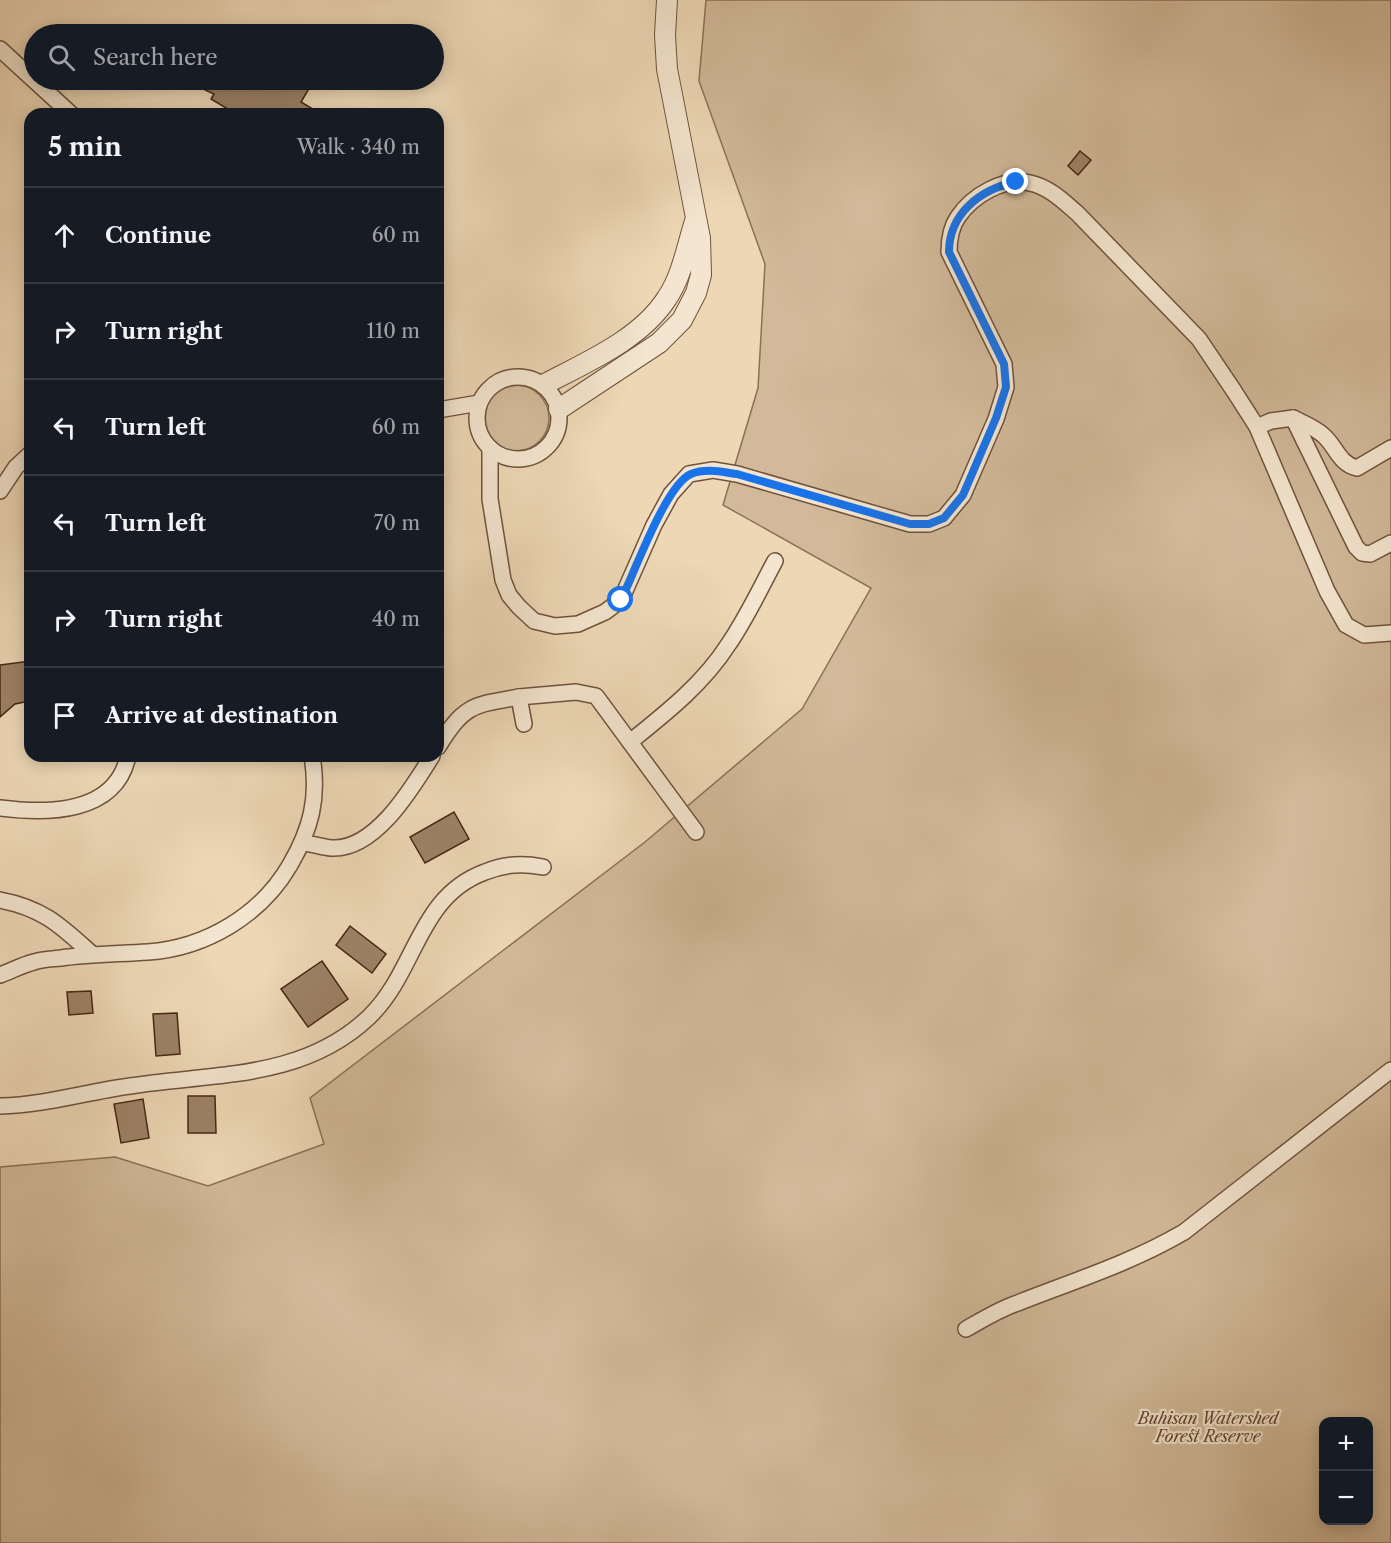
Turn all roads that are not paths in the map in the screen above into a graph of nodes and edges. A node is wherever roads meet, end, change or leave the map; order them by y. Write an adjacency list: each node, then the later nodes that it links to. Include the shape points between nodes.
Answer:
1 (667, 0): 6 (street, via 667,69)
2 (0, 49): 3 (street)
3 (24, 71)
4 (45, 90): 5 (street)
5 (64, 108)
6 (696, 218): 7 (street, via 676,280 652,318 636,333); 10 (street, via 701,275 682,320 659,343)
7 (545, 384): 8 (street, via 526,377 507,378 491,388); 10 (street)
8 (479, 403): 9 (street); 13 (street, via 478,427)
9 (444, 409)
10 (559, 409): 13 (street, via 556,437 535,456 516,460)
11 (1293, 418): 12 (street); 14 (street, via 1324,436 1348,466 1357,468); 17 (street, via 1356,547 1370,554)
12 (1257, 427): 13 (street, via 1200,339 1058,197 1036,185 1016,182 1000,185 967,206 957,218 949,239 949,252 1004,364 1006,387 963,495 944,518 929,524 910,524 737,474 713,470 689,474 671,494 654,525 621,600 578,624 555,626 534,621 509,596 503,580 490,499); 19 (street, via 1326,591 1346,625 1364,635)
13 (490, 448)
14 (1391, 448)
15 (24, 459): 16 (street)
16 (0, 491)
17 (1391, 543)
18 (775, 561): 23 (street, via 709,671 678,703)
19 (1391, 633)
20 (519, 697): 21 (street); 22 (street, via 477,705 458,717); 23 (street, via 576,692 596,696)
21 (524, 724)
22 (444, 738)
23 (630, 742): 28 (street)
24 (126, 762): 27 (street, via 114,787 91,803 66,809)
25 (313, 762): 29 (street, via 316,785)
26 (428, 762): 29 (street, via 376,831 356,844 333,848)
27 (0, 808)
28 (696, 832)
29 (303, 843): 32 (street, via 282,879 260,905 228,928 196,943 151,952)
30 (543, 867): 35 (street, via 514,864 469,878 429,917 408,963 370,1017 313,1055 252,1073 129,1086 30,1105)
31 (0, 900): 32 (street, via 45,914)
32 (92, 954): 33 (street, via 35,961)
33 (0, 975)
34 (1391, 1070): 36 (street, via 1228,1197 1151,1251 1013,1304)
35 (0, 1106)
36 (966, 1329)

